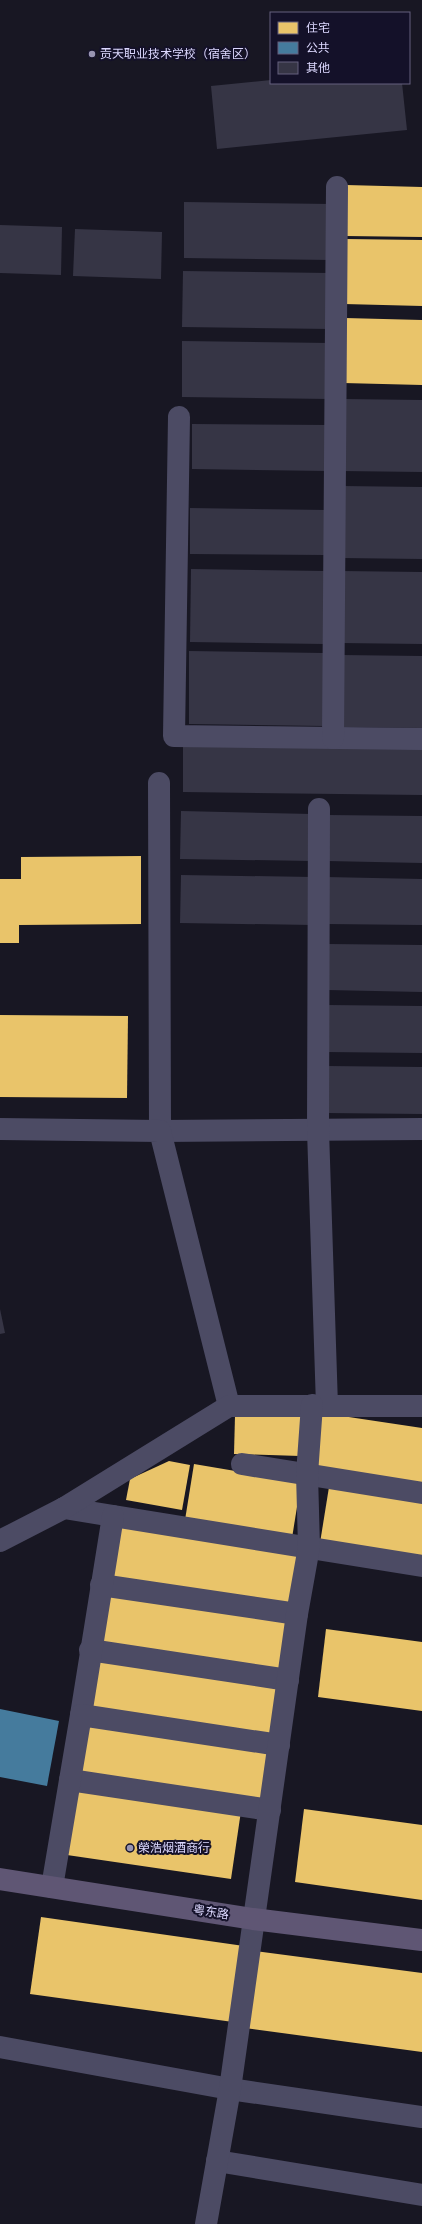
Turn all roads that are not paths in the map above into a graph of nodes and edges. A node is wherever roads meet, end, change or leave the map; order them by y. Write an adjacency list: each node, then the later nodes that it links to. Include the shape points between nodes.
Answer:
1 (337, 187): 3 (street)
2 (179, 417): 3 (street, via 174,736)
3 (332, 738): 4 (street)
4 (422, 739)
5 (159, 783): 10 (street)
6 (319, 809): 9 (street)
7 (0, 1129): 10 (street)
8 (422, 1129): 9 (street)
9 (318, 1130): 10 (street); 12 (street)
10 (160, 1131): 11 (street)
11 (230, 1406): 12 (street); 17 (street)
12 (319, 1406): 13 (street); 15 (street)
13 (422, 1406)
14 (242, 1464): 15 (street)
15 (307, 1474): 16 (street); 20 (street)
16 (422, 1493)
17 (64, 1508): 18 (street); 19 (street)
18 (113, 1516): 20 (street); 22 (street)
19 (0, 1541)
20 (309, 1547): 21 (street); 23 (street)
21 (422, 1566)
22 (102, 1585): 23 (street); 24 (street)
23 (298, 1614): 25 (street)
24 (90, 1650): 25 (street); 26 (street)
25 (288, 1680): 27 (street)
26 (81, 1715): 27 (street); 28 (street)
27 (279, 1745): 29 (street)
28 (70, 1780): 29 (street); 31 (street)
29 (270, 1810): 32 (street)
30 (0, 1879): 31 (main road, 粤东路)
31 (52, 1887): 32 (main road, 粤东路)
32 (254, 1919): 33 (main road, 粤东路); 35 (street)
33 (422, 1940)
34 (0, 2047): 35 (street)
35 (230, 2089): 36 (street); 37 (street)
36 (422, 2117)
37 (217, 2161): 38 (street); 39 (street)
38 (422, 2195)
39 (206, 2224)

